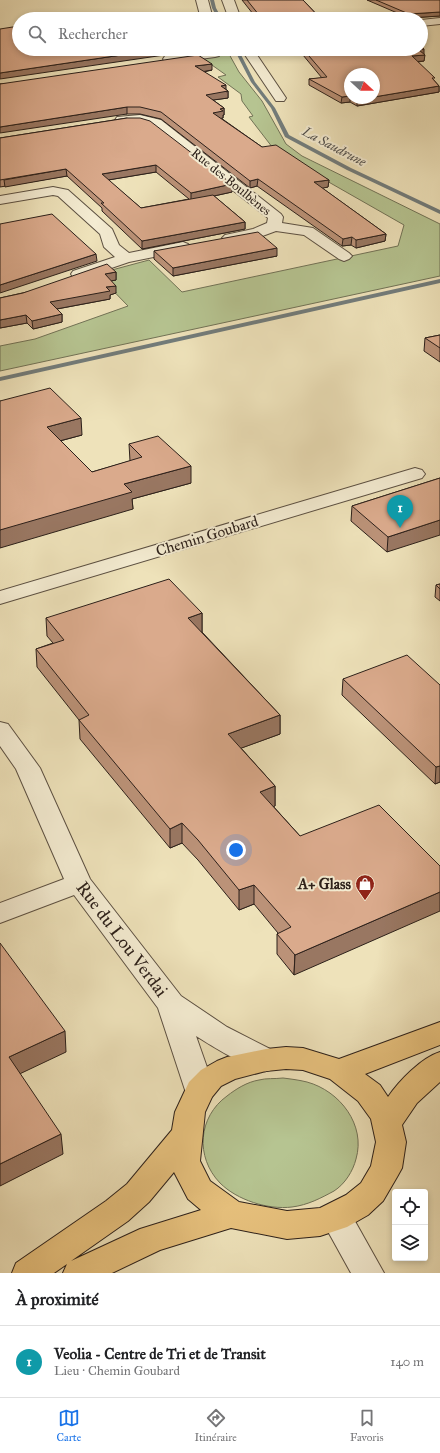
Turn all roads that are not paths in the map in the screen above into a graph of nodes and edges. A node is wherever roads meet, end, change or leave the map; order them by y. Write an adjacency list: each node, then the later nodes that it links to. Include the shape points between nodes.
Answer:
1 (202, 0): 3 (street)
2 (228, 0): 4 (street)
3 (205, 12)
4 (232, 12)
5 (440, 21): 6 (street)
6 (428, 22)
7 (195, 56): 9 (street)
8 (252, 56): 10 (street)
9 (161, 61)
10 (280, 98)
11 (106, 122): 13 (street, Rue des Boulbènes, via 127,119 156,122 264,207 276,218)
12 (0, 200): 17 (street, via 53,191 63,193 107,232 112,247)
13 (274, 226): 14 (street, Rue des Boulbènes, via 257,233); 16 (street, via 308,231)
14 (218, 240)
15 (195, 245): 17 (street)
16 (344, 256)
17 (126, 258): 18 (street)
18 (68, 278)
19 (414, 474): 20 (street, Chemin Goubard)
20 (0, 598)
21 (0, 729): 22 (street, Rue du Lou Verdai, via 28,768)
22 (79, 884): 23 (street); 24 (street, Rue du Lou Verdai)
23 (0, 913)
24 (172, 1004): 26 (street, via 218,1035); 29 (street, Rue du Lou Verdai)
25 (440, 1033): 28 (main road)
26 (266, 1060): 28 (main road, via 303,1059); 29 (main road, via 226,1068)
27 (440, 1064): 30 (main road, via 406,1095)
28 (340, 1071): 30 (main road, via 369,1093)
29 (200, 1090): 31 (main road, via 190,1112)
30 (387, 1123): 33 (main road, via 391,1142 386,1168 372,1192 357,1205)
31 (187, 1135): 32 (main road, via 184,1161 199,1190); 34 (main road, via 138,1193 117,1211)
32 (231, 1214): 33 (main road, via 287,1225 320,1222); 35 (main road, via 151,1239)
33 (336, 1217): 36 (street)
34 (28, 1273)
35 (79, 1273)
36 (368, 1273)

